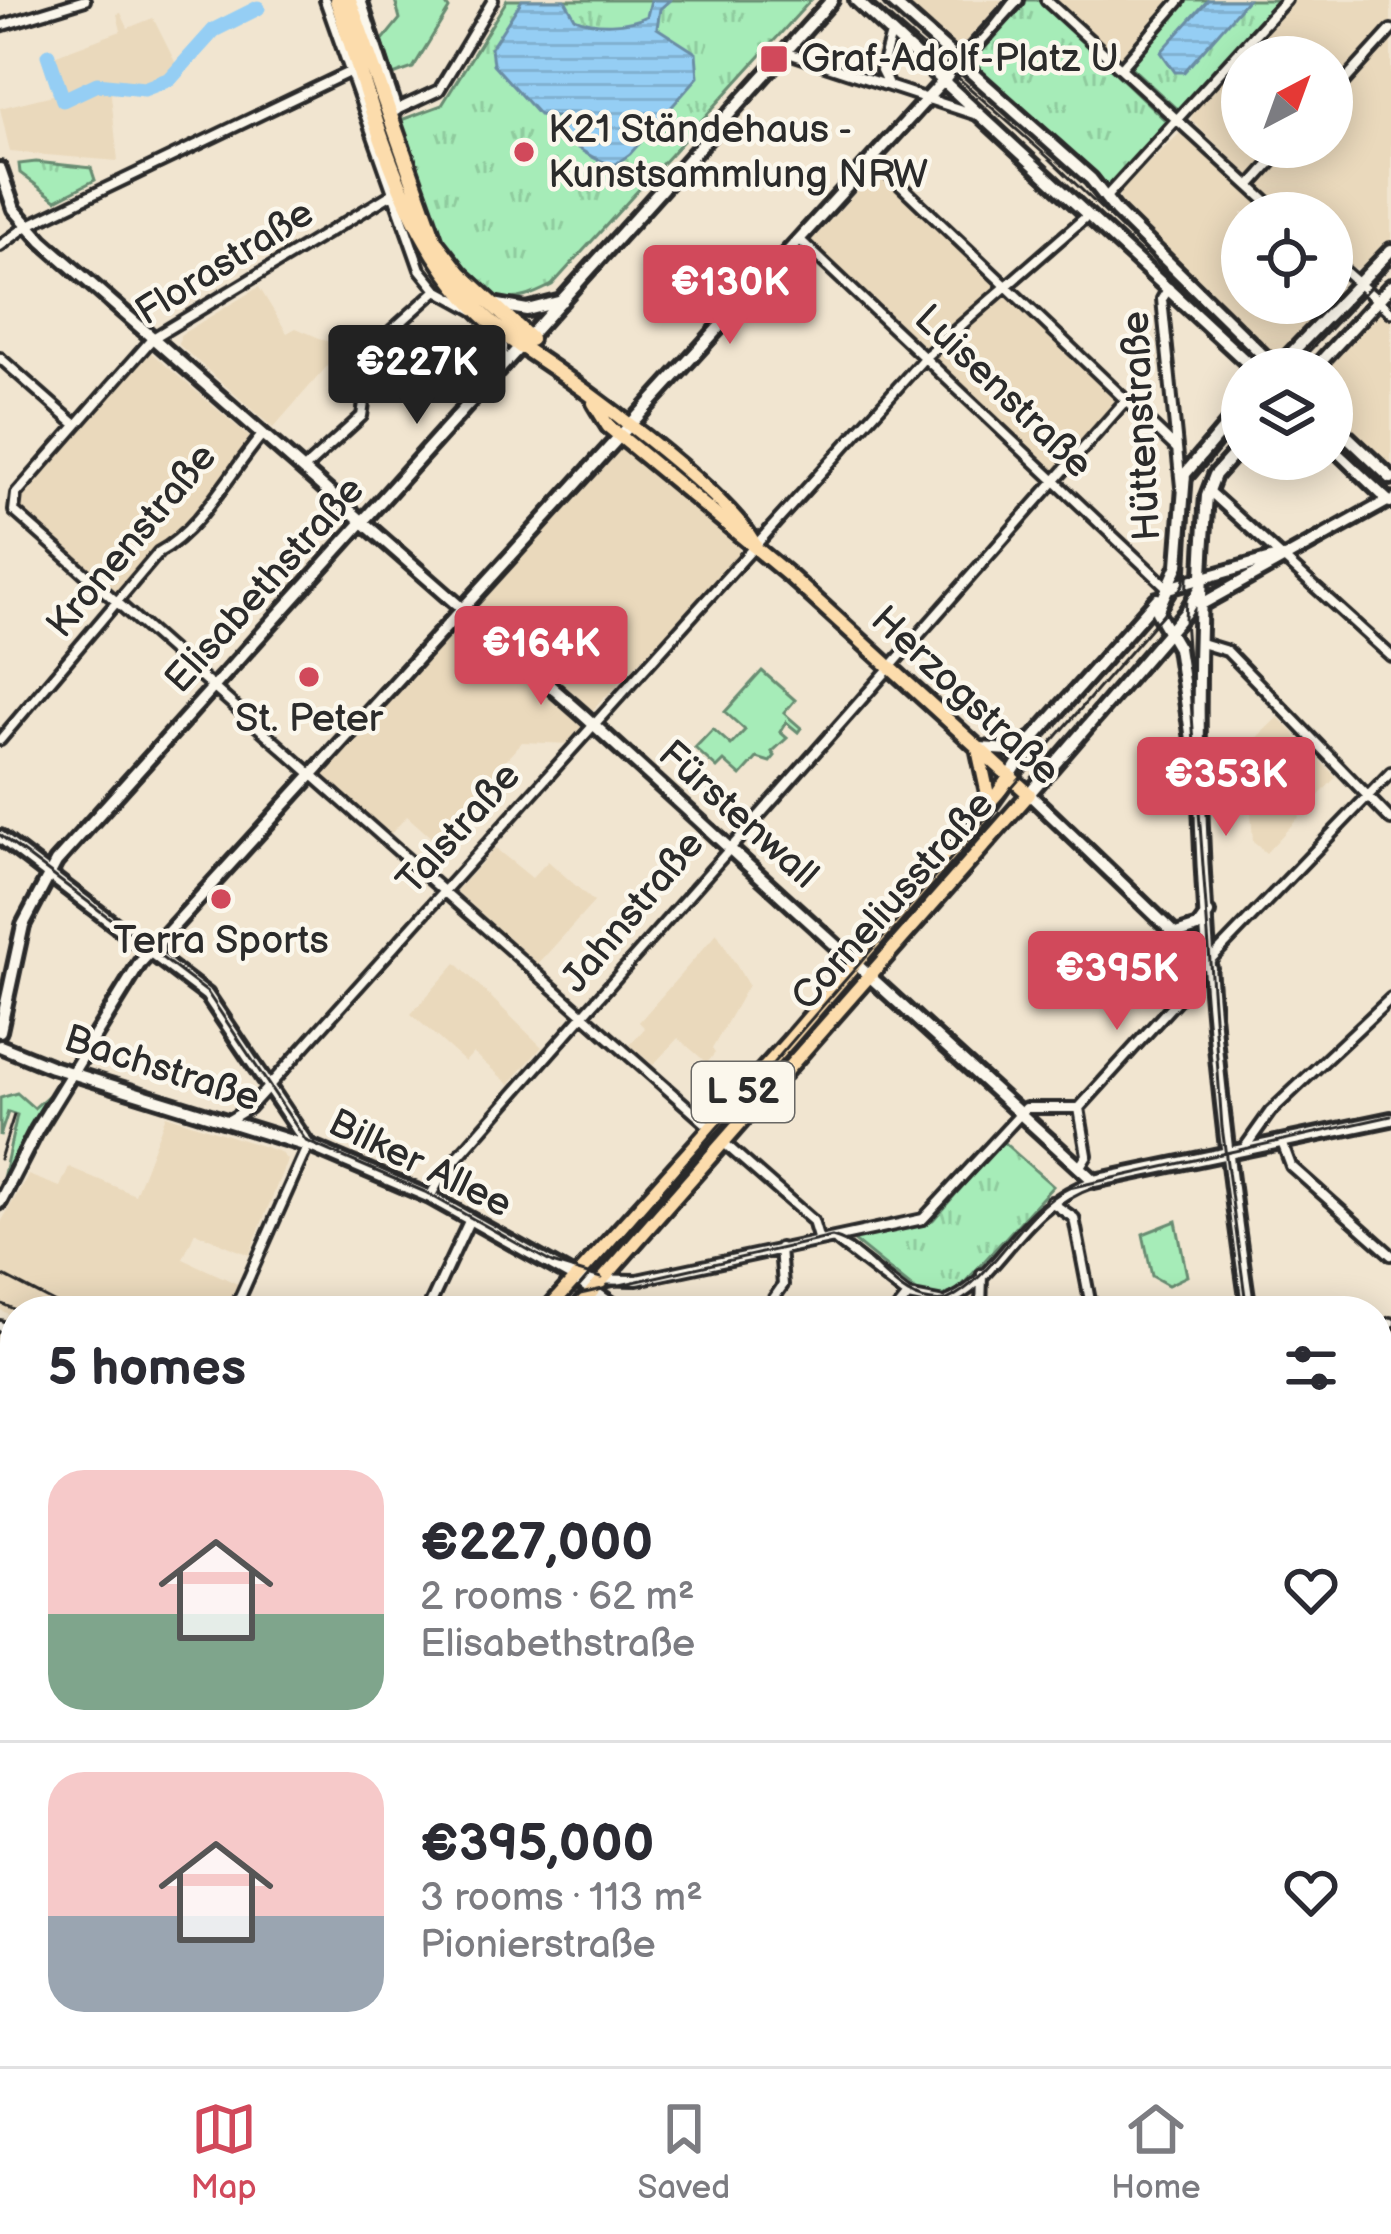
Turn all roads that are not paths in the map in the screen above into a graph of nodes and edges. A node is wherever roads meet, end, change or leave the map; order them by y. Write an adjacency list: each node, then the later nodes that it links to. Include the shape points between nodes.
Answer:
1 (85, 0): 14 (street)
2 (325, 0): 20 (street)
3 (337, 0): 52 (highway, via 413,221 442,270)
4 (349, 0): 29 (highway)
5 (359, 0): 25 (main road)
6 (493, 0): 25 (street, via 432,98)
7 (832, 0): 17 (main road, Elisabethstraße)
8 (856, 0): 16 (main road)
9 (890, 0): 18 (main road)
10 (1012, 0): 18 (main road)
11 (1046, 0): 19 (street)
12 (1180, 0): 19 (street)
13 (1286, 0): 26 (street)
14 (0, 26)
15 (1391, 30): 21 (street)
16 (889, 31): 22 (main road); 23 (street, via 881,75)
17 (785, 52): 23 (street); 51 (main road, Elisabethstraße)
18 (960, 63): 22 (main road); 36 (main road)
19 (1120, 68): 26 (street)
20 (349, 72): 35 (street); 39 (street)
21 (1353, 72)
22 (943, 80): 24 (main road); 27 (main road)
23 (891, 87): 24 (street)
24 (927, 98): 27 (street); 30 (main road)
25 (396, 110): 29 (highway)
26 (1178, 121): 33 (street); 36 (street)
27 (992, 122): 28 (main road)
28 (1021, 149): 36 (main road, via 1089,204); 38 (main road)
29 (401, 154): 52 (highway, via 435,242)
30 (872, 158): 40 (main road); 45 (street)
31 (1266, 168): 33 (street)
32 (0, 169): 39 (main road, Fürstenwall)
33 (1249, 186): 34 (street)
34 (1256, 192)
35 (392, 194): 48 (street); 54 (street, Florastraße)
36 (1105, 197): 37 (main road)
37 (1116, 211): 38 (main road); 49 (main road)
38 (1090, 214): 45 (street, Talstraße); 47 (main road)
39 (27, 226): 41 (street); 54 (main road, Fürstenwall)
40 (798, 238): 60 (street, Luisenstraße); 65 (main road)
41 (0, 246)
42 (1391, 250): 44 (main road)
43 (1353, 278): 44 (street)
44 (1357, 281): 50 (street); 58 (main road)
45 (1006, 286): 60 (street, Talstraße); 63 (street)
46 (1391, 286): 50 (main road)
47 (1170, 287): 49 (main road); 56 (main road); 69 (street, Hüttenstraße, via 1162,299)
48 (436, 290): 52 (street); 71 (street, via 372,348 362,416)
49 (1198, 292): 57 (main road)
50 (1377, 300): 53 (street); 59 (main road)
51 (563, 301): 52 (main road); 55 (main road, Elisabethstraße)
52 (486, 310): 55 (highway); 62 (main road, via 502,347)
53 (1391, 312)
54 (152, 338): 64 (street, Florastraße); 67 (main road, Fürstenwall)
55 (526, 343): 62 (main road, Elisabethstraße); 65 (main road, Herzogstraße)
56 (1232, 348)
57 (1255, 348)
58 (1295, 348)
59 (1332, 348)
60 (925, 357): 74 (street, Luisenstraße); 79 (street, Talstraße)
61 (0, 358): 64 (street)
62 (496, 376): 78 (main road, Elisabethstraße)
63 (1126, 400): 69 (street); 74 (street, Jahnstraße)
64 (76, 425): 84 (street, Florastraße, via 13,507)
65 (624, 430): 79 (main road, Herzogstraße, via 723,508); 85 (main road)
66 (1221, 430): 75 (main road)
67 (262, 435): 71 (main road, Fürstenwall); 84 (street, Kronenstraße)
68 (1353, 442): 73 (main road)
69 (1176, 448): 75 (street, Hüttenstraße)
70 (1353, 466): 77 (main road)
71 (302, 471): 78 (main road, Fürstenwall)
72 (1221, 473): 76 (main road)
73 (1391, 478)
74 (1052, 482): 82 (street, Luisenstraße); 90 (street, Jahnstraße)
75 (1181, 487): 82 (main road, Hüttenstraße, via 1180,554)
76 (1208, 490): 80 (street); 81 (main road, Hüttenstraße)
77 (1390, 500): 80 (main road, L 52)
78 (360, 524): 85 (main road, Fürstenwall); 91 (main road, Elisabethstraße)
79 (755, 546): 90 (main road, Herzogstraße); 92 (street, Talstraße)
80 (1281, 556): 81 (main road, L 52); 83 (main road, L 52); 89 (street)
81 (1203, 579): 82 (main road, L 52); 83 (main road, Hüttenstraße); 86 (main road, Corneliusstraße / L 52)
82 (1168, 588): 87 (main road, Hüttenstraße, via 1157,614); 93 (main road, Corneliusstraße / L 52)
83 (1203, 603): 86 (main road, L 52); 88 (main road, Hüttenstraße)
84 (118, 606): 91 (street); 94 (street, Kronenstraße)
85 (461, 610): 92 (main road, Fürstenwall); 98 (main road)
86 (1186, 614): 87 (main road, Corneliusstraße / L 52)
87 (1170, 631): 96 (main road, Hüttenstraße); 100 (main road, Corneliusstraße / L 52)
88 (1201, 643): 96 (main road, Hüttenstraße); 101 (street, via 1227,651)
89 (1391, 656)
90 (890, 666): 95 (main road, Herzogstraße); 105 (street, Jahnstraße)
91 (212, 689): 98 (street); 106 (main road, Elisabethstraße)
92 (593, 724): 105 (main road, Fürstenwall); 107 (street, Talstraße)
93 (1034, 739): 95 (main road, via 1010,750); 99 (main road, Corneliusstraße / L 52)
94 (0, 740)
95 (978, 747): 99 (main road, Herzogstraße); 102 (main road)
96 (1197, 768): 108 (main road, Hüttenstraße)
97 (1391, 772): 101 (street)
98 (310, 776): 107 (street); 110 (main road)
99 (1010, 776): 100 (main road, Herzogstraße); 102 (main road, Corneliusstraße / L 52)
100 (1028, 794): 109 (main road, Herzogstraße); 113 (main road, Corneliusstraße / L 52)
101 (1367, 795): 103 (street); 112 (street)
102 (989, 808): 111 (main road, Corneliusstraße / L 52)
103 (1391, 820)
104 (0, 837): 106 (main road, Bilker Allee)
105 (729, 847): 111 (main road, Fürstenwall); 117 (street, Jahnstraße)
106 (48, 873): 110 (main road, Bilker Allee); 114 (main road, Elisabethstraße, via 25,919)
107 (442, 892): 117 (street); 121 (street, Talstraße)
108 (1208, 913): 109 (main road); 112 (main road, Hüttenstraße)
109 (1186, 934): 112 (main road, Herzogstraße); 122 (street, via 1188,988)
110 (150, 952): 120 (main road); 121 (main road, Bilker Allee, via 208,995)
111 (855, 962): 113 (main road, Fürstenwall); 126 (main road, Corneliusstraße / L 52)
112 (1212, 964): 132 (main road, Hüttenstraße)
113 (870, 975): 123 (main road, Fürstenwall); 128 (main road, Corneliusstraße / L 52)
114 (12, 979): 116 (street); 118 (main road, Elisabethstraße)
115 (1391, 998): 130 (street, via 1270,1112)
116 (0, 1003)
117 (583, 1014): 126 (street); 136 (street, Jahnstraße)
118 (0, 1031)
119 (0, 1046): 120 (main road, Bachstraße)
120 (74, 1072): 125 (main road, Bachstraße); 137 (main road)
121 (266, 1086): 125 (street, Talstraße); 129 (main road, Bilker Allee)
122 (1079, 1108): 123 (street, via 1031,1106); 133 (street, via 1087,1155)
123 (1020, 1114): 133 (main road, Fürstenwall); 141 (street, via 932,1213)
124 (1391, 1119): 127 (main road)
125 (226, 1121): 129 (main road, Bachstraße)
126 (706, 1123): 131 (main road, Corneliusstraße / L 52)
127 (1282, 1142): 130 (main road); 143 (street, via 1293,1169)
128 (724, 1143): 134 (main road, Corneliusstraße / L 52); 140 (street, via 813,1220)
129 (308, 1145): 136 (main road, Bilker Allee); 149 (street)
130 (1244, 1150): 132 (main road)
131 (687, 1153): 134 (main road, L 52, via 700,1158); 146 (main road, Corneliusstraße / L 52)
132 (1226, 1154): 135 (main road); 159 (main road, Hüttenstraße)
133 (1079, 1168): 135 (main road, Fürstenwall)
134 (694, 1175): 144 (main road, Corneliusstraße / L 52)
135 (1094, 1181): 138 (street)
136 (430, 1197): 139 (main road, Bilker Allee)
137 (0, 1202)
138 (1050, 1202): 145 (street); 158 (street, via 1074,1218)
139 (470, 1219): 146 (main road, Bilker Allee); 150 (street)
140 (819, 1240): 141 (street); 142 (street)
141 (836, 1240): 155 (street)
142 (780, 1248): 147 (street); 154 (street, via 783,1285)
143 (1391, 1255)
144 (621, 1258): 147 (street, via 622,1272); 148 (main road, Corneliusstraße / L 52)
145 (982, 1272): 156 (street); 157 (street)
146 (575, 1278): 148 (main road, Bilker Allee); 151 (main road, Corneliusstraße / L 52)
147 (638, 1280): 148 (street)
148 (597, 1286): 152 (main road, Corneliusstraße / L 52); 153 (main road, Bilker Allee)
149 (241, 1296)
150 (434, 1296)
151 (559, 1296)
152 (588, 1296)
153 (607, 1296)
154 (775, 1296)
155 (908, 1296)
156 (957, 1296)
157 (981, 1296)
158 (1089, 1296)
159 (1247, 1296)

